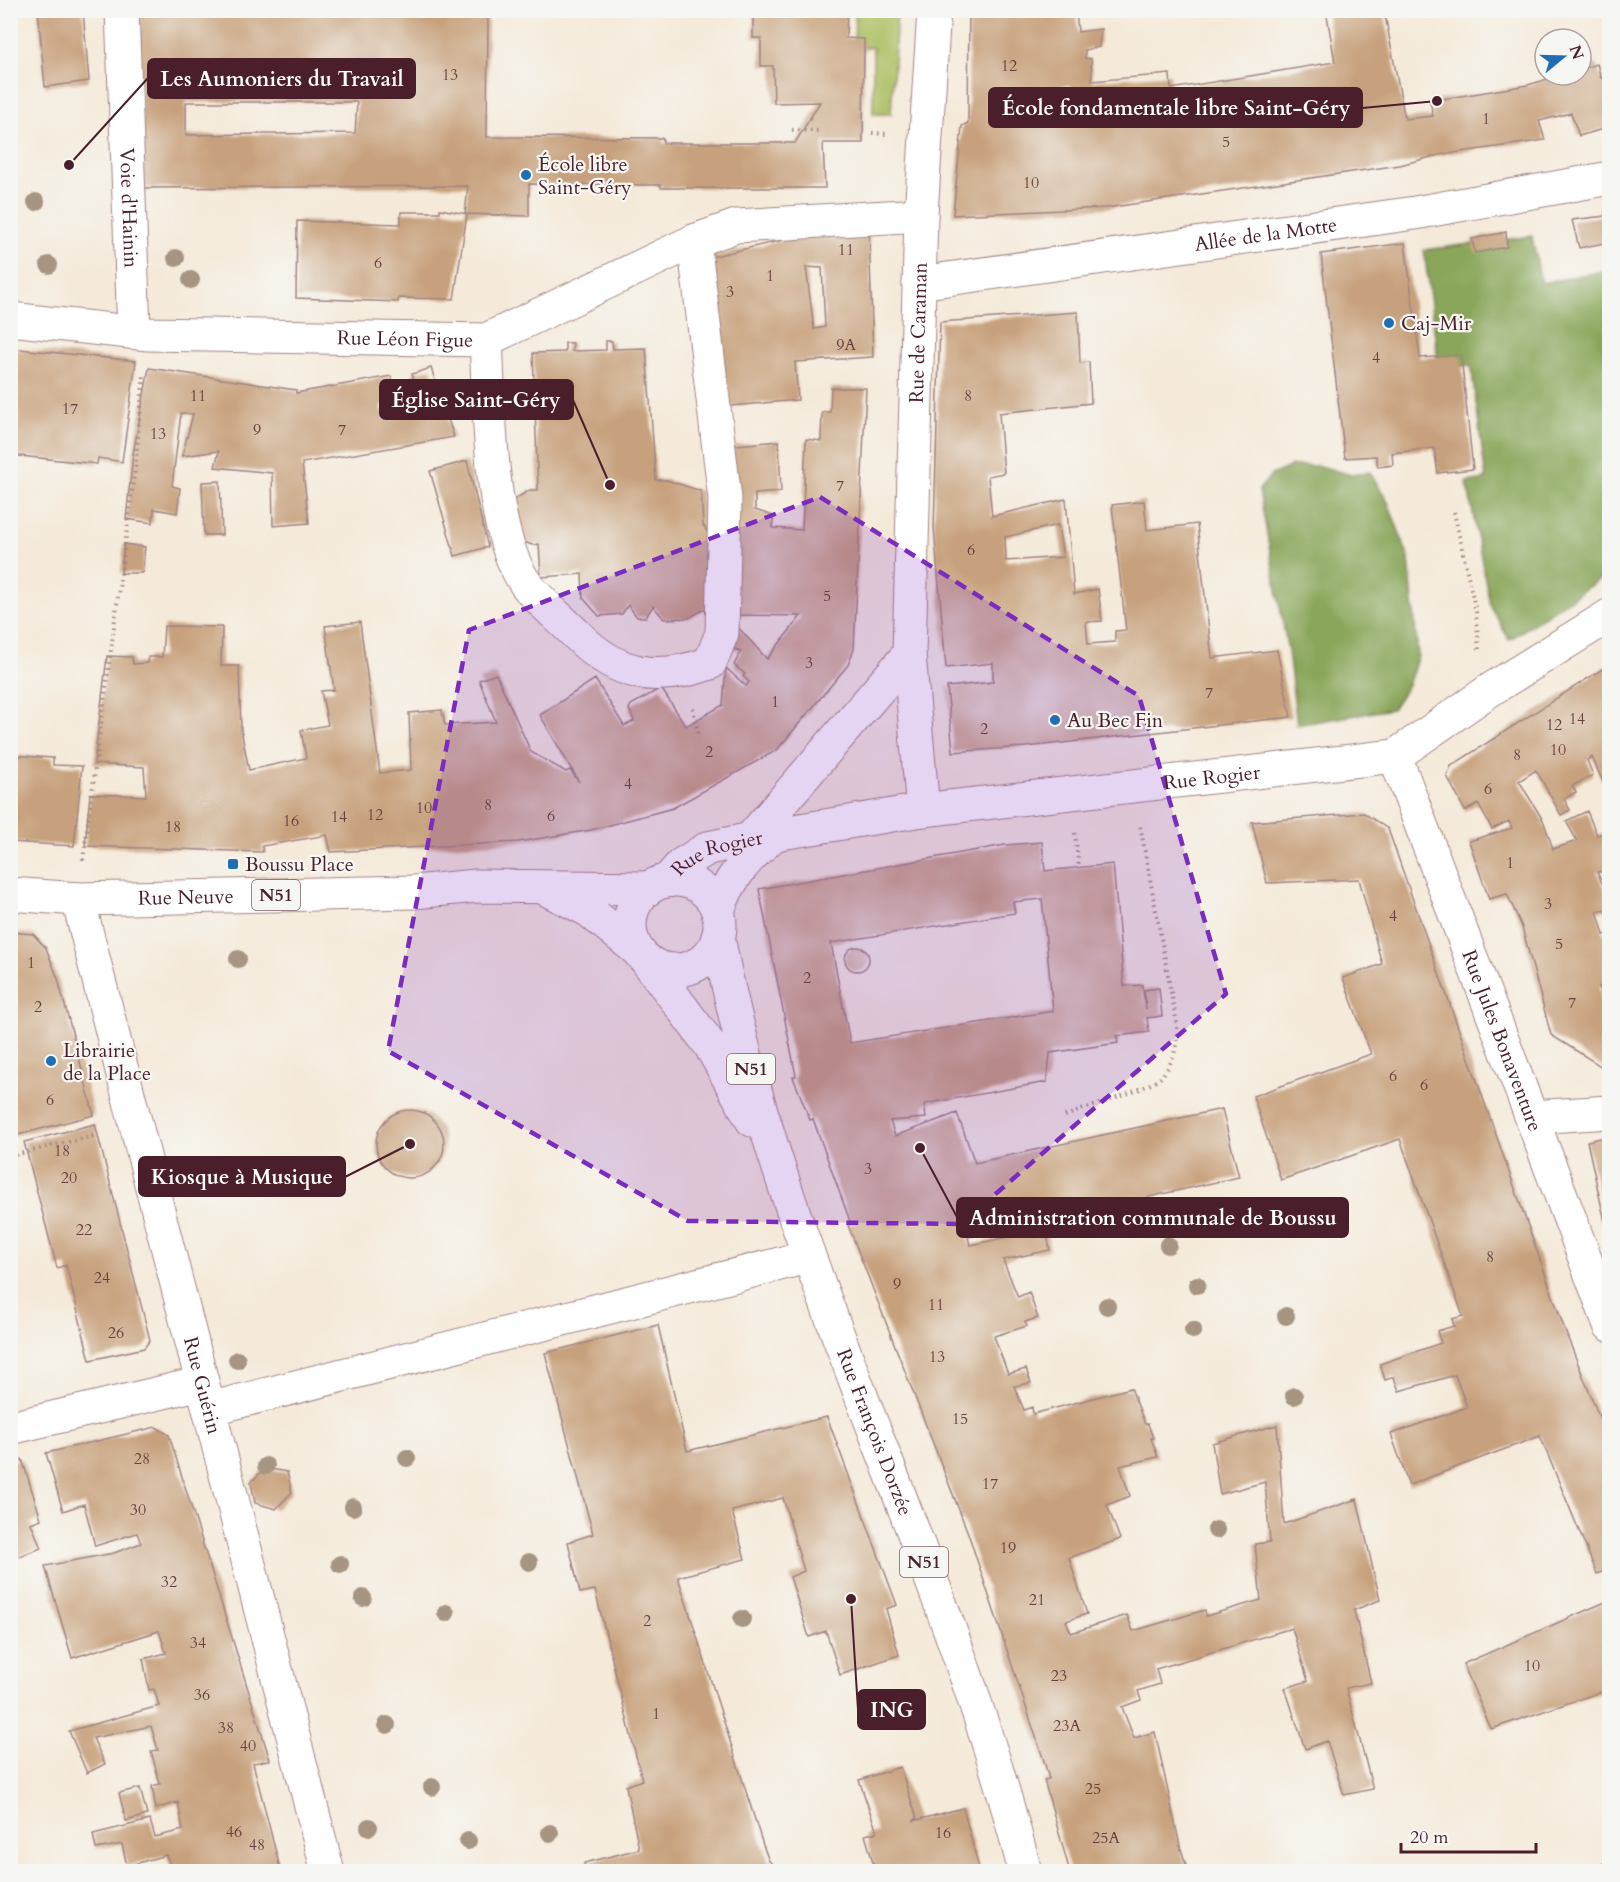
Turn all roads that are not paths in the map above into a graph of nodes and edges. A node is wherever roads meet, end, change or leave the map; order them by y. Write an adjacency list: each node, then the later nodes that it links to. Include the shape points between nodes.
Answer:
1 (122, 10): 8 (street, Voie d'Hainin)
2 (934, 10): 4 (street, Rue de Caraman)
3 (1610, 178): 6 (street, Allée de la Motte, via 1415,213)
4 (921, 215): 5 (street, Rue Léon Figue, via 736,226); 6 (street, Rue de Caraman)
5 (694, 241): 9 (street, Rue Léon Figue); 9 (street, via 726,500 722,633 711,663 664,676 630,671 590,648 528,587 508,548 497,505)
6 (919, 284): 11 (street, Rue de Caraman)
7 (10, 319): 8 (street, Rue Léon Figue)
8 (141, 333): 9 (street, Rue Léon Figue)
9 (486, 339)
10 (1610, 615): 12 (street, Rue Rogier, via 1490,690)
11 (909, 654): 13 (street, Rue de Caraman); 14 (street)
12 (1395, 756): 13 (street, Rue Rogier); 22 (street, Rue Jules Bonaventure)
13 (923, 810): 14 (street, Rue Rogier)
14 (763, 836): 15 (street, Rue Rogier, via 696,853); 19 (street, Rue Rogier, via 723,893)
15 (658, 885): 16 (street, Rue Neuve / N51); 19 (street, via 682,881 697,886 713,901); 20 (street, via 638,899 630,916 629,929)
16 (541, 887): 18 (street, Rue Neuve / N51); 20 (street, Rue Neuve / N51, via 588,910)
17 (10, 894): 18 (street, Rue Neuve / N51)
18 (78, 899): 26 (street, Rue Guérin)
19 (718, 924): 20 (street, via 713,950 690,969 660,969); 23 (street, Rue François Dorzée / N51, via 730,997)
20 (642, 955): 23 (street, Rue François Dorzée / N51, via 710,1045 759,1134)
21 (1610, 1112): 22 (street)
22 (1532, 1116): 25 (street, Rue Jules Bonaventure)
23 (789, 1200): 24 (street, Rue François Dorzée / N51)
24 (807, 1257): 26 (street); 29 (street, Rue François Dorzée / N51, via 970,1686)
25 (1610, 1325)
26 (205, 1396): 27 (street); 28 (street, Rue Guérin)
27 (10, 1428)
28 (328, 1872)
29 (1025, 1872)

